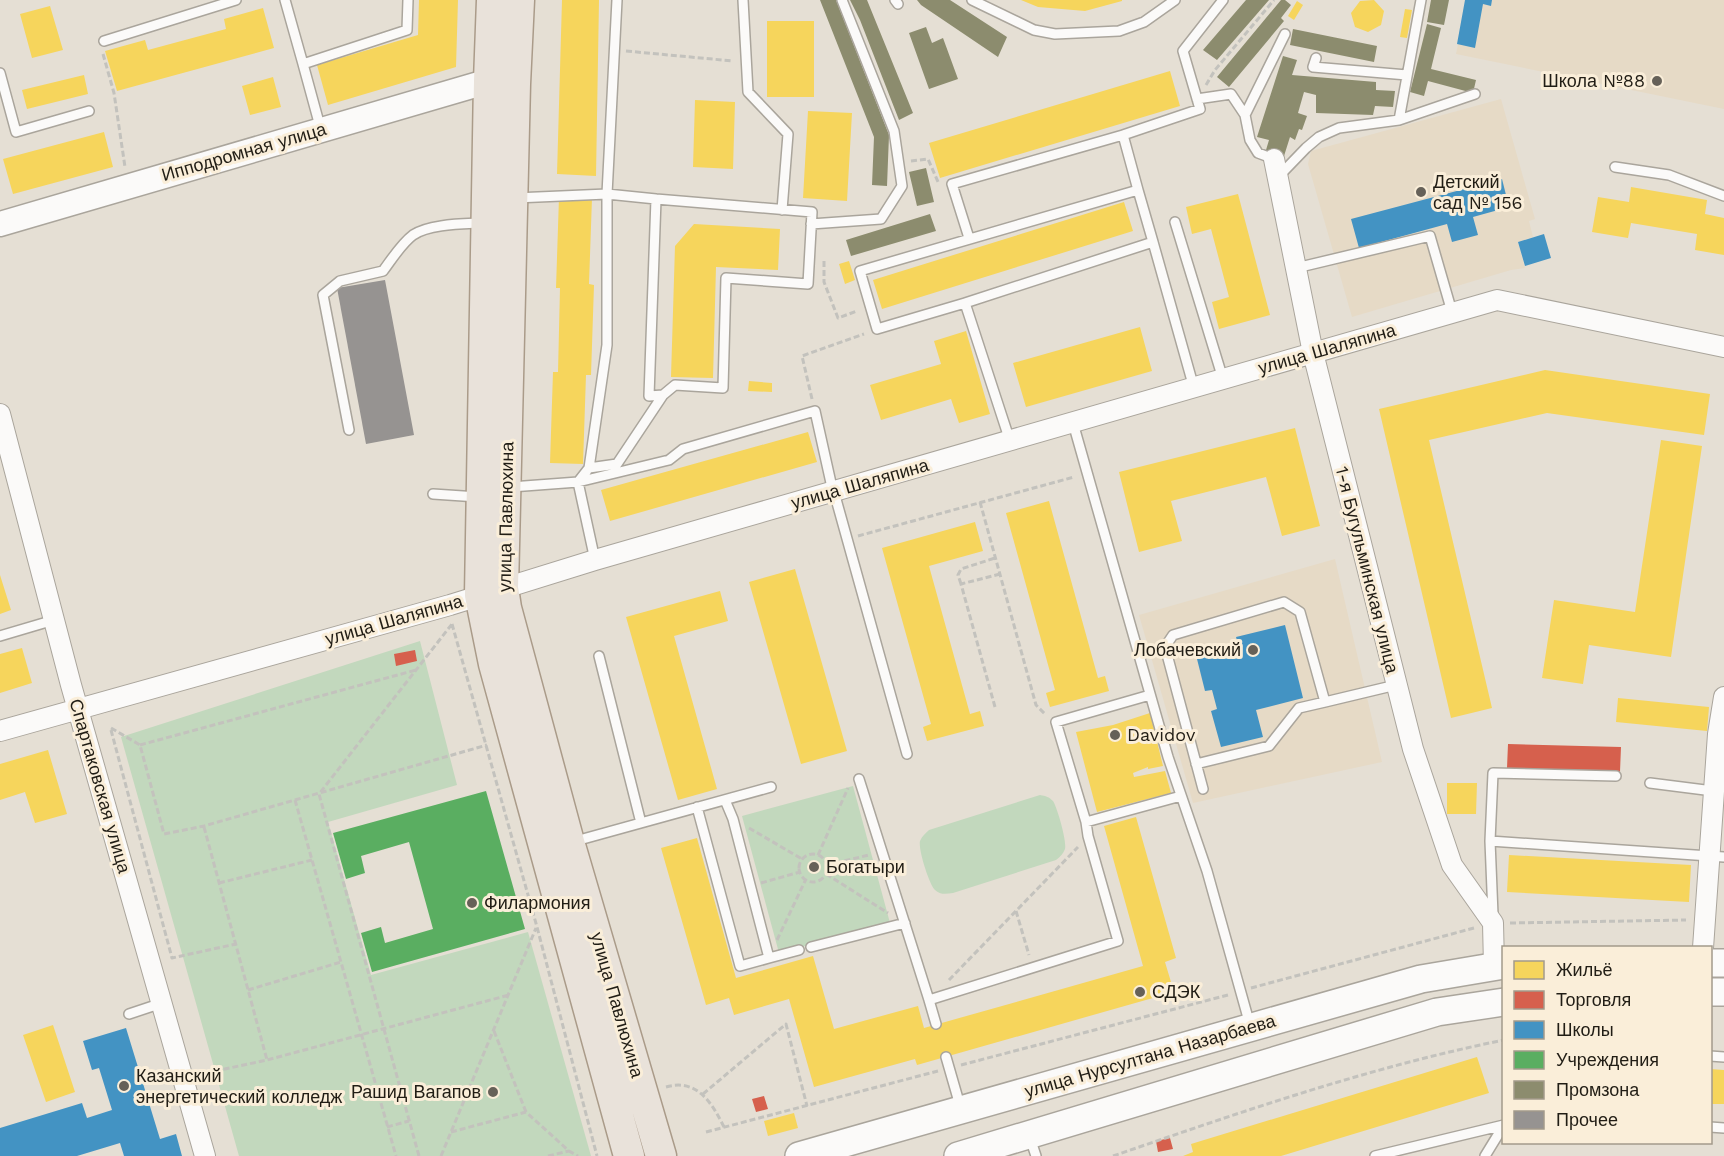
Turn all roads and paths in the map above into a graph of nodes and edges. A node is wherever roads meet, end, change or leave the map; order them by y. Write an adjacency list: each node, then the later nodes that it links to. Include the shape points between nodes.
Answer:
1 (236, 0): 15 (lane)
2 (285, 0): 19 (lane)
3 (408, 0): 19 (lane, via 406,30)
4 (492, 0): 22 (main road, улица Павлюхина)
5 (519, 0): 38 (main road, улица Павлюхина)
6 (618, 0): 16 (lane)
7 (743, 0): 18 (lane)
8 (842, 0): 30 (lane, via 894,131)
9 (972, 0): 10 (lane, via 1034,30 1055,34 1119,32 1144,22)
10 (1175, 0)
11 (1223, 0): 24 (lane, via 1183,51)
12 (1274, 0): 24 (path, via 1215,70)
13 (1421, 0): 21 (lane)
14 (1285, 34): 26 (lane)
15 (104, 40): 31 (path, via 102,49 114,93)
16 (615, 50): 18 (path); 36 (lane)
17 (1316, 58): 21 (lane, via 1313,67)
18 (747, 62): 40 (lane, via 748,92 788,134)
19 (303, 64): 28 (lane)
20 (0, 73): 25 (lane, via 16,132)
21 (1407, 75): 27 (lane)
22 (489, 81): 28 (street, Ипподромная улица); 42 (main road, улица Павлюхина)
23 (1475, 94): 27 (lane)
24 (1197, 99): 26 (lane, via 1231,94); 29 (lane, via 1200,109)
25 (89, 111)
26 (1245, 115): 33 (lane, via 1250,140)
27 (1399, 120): 33 (lane, via 1339,128 1319,137)
28 (321, 130): 43 (street, Ипподромная улица)
29 (1123, 135): 34 (lane); 35 (lane)
30 (899, 162): 34 (path, via 928,159 939,184); 44 (lane, via 902,186 881,219)
31 (125, 167)
32 (1616, 167): 37 (lane, via 1669,175)
33 (1276, 169): 48 (street, 1-я Бугульминская улица)
34 (952, 184): 45 (lane)
35 (1138, 190): 45 (lane); 46 (lane)
36 (607, 194): 38 (lane); 39 (lane); 63 (lane, via 607,345)
37 (1724, 196)
38 (513, 198): 66 (main road, улица Павлюхина)
39 (656, 199): 40 (lane); 57 (lane, via 649,396)
40 (782, 210): 44 (lane, via 812,212)
41 (1175, 222): 55 (lane)
42 (487, 223): 61 (lane, via 446,225 415,234 383,271 340,281 323,295); 66 (main road, улица Павлюхина)
43 (0, 224)
44 (811, 224): 57 (lane, via 808,284 726,278 723,388 675,385)
45 (969, 238): 50 (lane, via 860,271)
46 (1153, 242): 49 (lane); 56 (lane)
47 (824, 258): 50 (path, via 824,282 838,318)
48 (1296, 268): 51 (lane, via 1430,236); 54 (street, 1-я Бугульминская улица)
49 (965, 303): 52 (lane); 62 (lane)
50 (870, 306): 52 (lane)
51 (1452, 312): 53 (street, улица Шаляпина, via 1497,300); 54 (street, улица Шаляпина)
52 (877, 329): 58 (path, via 802,356)
53 (1723, 343)
54 (1313, 353): 55 (street, улица Шаляпина); 80 (street, 1-я Бугульминская улица)
55 (1223, 379): 56 (street, улица Шаляпина)
56 (1194, 388): 60 (street, улица Шаляпина)
57 (663, 395): 63 (lane, via 617,464)
58 (814, 411): 65 (lane, via 683,449 669,460); 67 (lane)
59 (0, 414): 76 (street, Спартаковская улица)
60 (1073, 423): 62 (street, улица Шаляпина); 64 (lane)
61 (349, 430)
62 (1010, 441): 67 (street, улица Шаляпина)
63 (589, 468): 65 (lane)
64 (1088, 473): 69 (path); 81 (lane)
65 (578, 482): 66 (lane); 72 (lane)
66 (494, 492): 68 (lane); 75 (main road, улица Павлюхина)
67 (834, 492): 70 (lane); 72 (street, улица Шаляпина)
68 (433, 494)
69 (980, 502): 70 (path); 71 (path)
70 (847, 539): 90 (lane)
71 (995, 558): 73 (path); 74 (path, via 961,569)
72 (595, 560): 75 (street, улица Шаляпина)
73 (1000, 574): 74 (path); 86 (path, via 1036,705)
74 (961, 584): 84 (path)
75 (492, 592): 85 (street, улица Шаляпина); 109 (main road, улица Павлюхина, via 506,608); 173 (main road, улица Павлюхина, via 494,664)
76 (54, 620): 77 (lane); 85 (street, Спартаковская улица)
77 (0, 636)
78 (599, 656): 105 (lane)
79 (416, 670): 88 (path); 89 (path, via 452,624); 98 (path)
80 (1396, 685): 83 (lane); 123 (street, 1-я Бугульминская улица, via 1452,865)
81 (1150, 695): 86 (lane); 99 (lane)
82 (1724, 697): 97 (street)
83 (1324, 702): 91 (lane, via 1299,708 1269,746); 91 (lane, via 1300,612 1284,602 1173,634 1165,647)
84 (995, 707)
85 (78, 709): 87 (street, улица Шаляпина); 138 (street, Спартаковская улица)
86 (1056, 722): 104 (lane)
87 (0, 731)
88 (140, 745): 106 (path, via 164,834); 125 (path, via 111,728 172,958)
89 (487, 745): 98 (path); 124 (path)
90 (907, 754)
91 (1196, 764): 96 (lane)
92 (1616, 776): 108 (lane, via 1493,773)
93 (860, 780): 110 (lane); 111 (path, via 849,785)
94 (1650, 783): 97 (lane)
95 (771, 787): 101 (lane)
96 (1203, 789)
97 (1713, 791): 112 (street)
98 (319, 794): 100 (path); 142 (path)
99 (1181, 796): 104 (lane); 134 (lane, via 1178,791 1209,877)
100 (295, 800): 106 (path); 114 (path)
101 (725, 800): 102 (lane); 103 (lane)
102 (697, 807): 105 (lane); 129 (lane, via 740,966)
103 (734, 819): 113 (path); 120 (lane)
104 (1086, 822): 107 (lane)
105 (641, 823): 109 (lane)
106 (204, 826): 119 (path)
107 (1088, 836): 121 (path); 132 (lane, via 1119,941)
108 (1490, 841): 112 (lane); 123 (lane)
109 (569, 842): 174 (main road, улица Павлюхина)
110 (882, 851): 115 (path); 122 (lane)
111 (818, 855): 113 (path, via 809,854); 115 (path)
112 (1716, 856): 126 (street)
113 (802, 859): 116 (path)
114 (312, 860): 119 (path); 130 (path)
115 (827, 865): 117 (path)
116 (800, 872): 118 (path); 120 (path)
117 (826, 874): 118 (path, via 815,882); 122 (path)
118 (806, 879): 129 (path)
119 (219, 883): 125 (path)
120 (751, 886): 129 (lane)
121 (1016, 911): 132 (path); 136 (path)
122 (904, 923): 127 (lane); 136 (lane)
123 (1493, 923): 131 (street)
124 (537, 927): 135 (path); 172 (path)
125 (236, 944): 133 (path)
126 (1703, 946)
127 (811, 947)
128 (799, 950): 129 (lane)
129 (769, 958)
130 (341, 962): 133 (path); 144 (path)
131 (1499, 966): 141 (main road, улица Нурсултана Назарбаева, via 1421,979)
132 (1033, 968): 136 (lane)
133 (248, 990): 147 (path)
134 (1240, 991): 141 (lane); 148 (path)
135 (509, 995): 142 (path); 143 (path)
136 (928, 1000): 140 (lane)
137 (1502, 1002): 164 (main road, via 1437,1012)
138 (162, 1003): 139 (lane); 166 (street, Спартаковская улица)
139 (129, 1014)
140 (936, 1024)
141 (1250, 1027): 155 (main road, улица Нурсултана Назарбаева)
142 (384, 1029): 144 (path); 151 (path)
143 (494, 1031): 156 (path); 162 (path)
144 (362, 1035): 147 (path); 153 (path)
145 (1502, 1040): 177 (path, via 1265,1104)
146 (946, 1057): 148 (lane)
147 (267, 1060): 149 (path)
148 (949, 1068): 154 (path); 155 (lane)
149 (206, 1073)
150 (665, 1087): 152 (path, via 678,1083)
151 (401, 1093): 153 (path); 157 (path)
152 (703, 1094): 154 (path, via 786,1024); 160 (path)
153 (380, 1099): 159 (path)
154 (807, 1106): 160 (path)
155 (962, 1110): 175 (main road, улица Нурсултана Назарбаева)
156 (526, 1112): 162 (path); 165 (path)
157 (409, 1121): 159 (path); 168 (path)
158 (1502, 1125): 178 (lane)
159 (387, 1127): 167 (path)
160 (724, 1127): 163 (path)
161 (1502, 1127): 179 (lane)
162 (451, 1132): 169 (path)
163 (706, 1132)
164 (1032, 1145): 176 (main road)
165 (569, 1151): 170 (path); 171 (path)
166 (206, 1156)
167 (396, 1156)
168 (419, 1156)
169 (441, 1156)
170 (549, 1156)
171 (578, 1156)
172 (597, 1156)
173 (629, 1156)
174 (661, 1156)
175 (799, 1156)
176 (958, 1156)
177 (1113, 1156)
178 (1375, 1156)
179 (1485, 1156)

